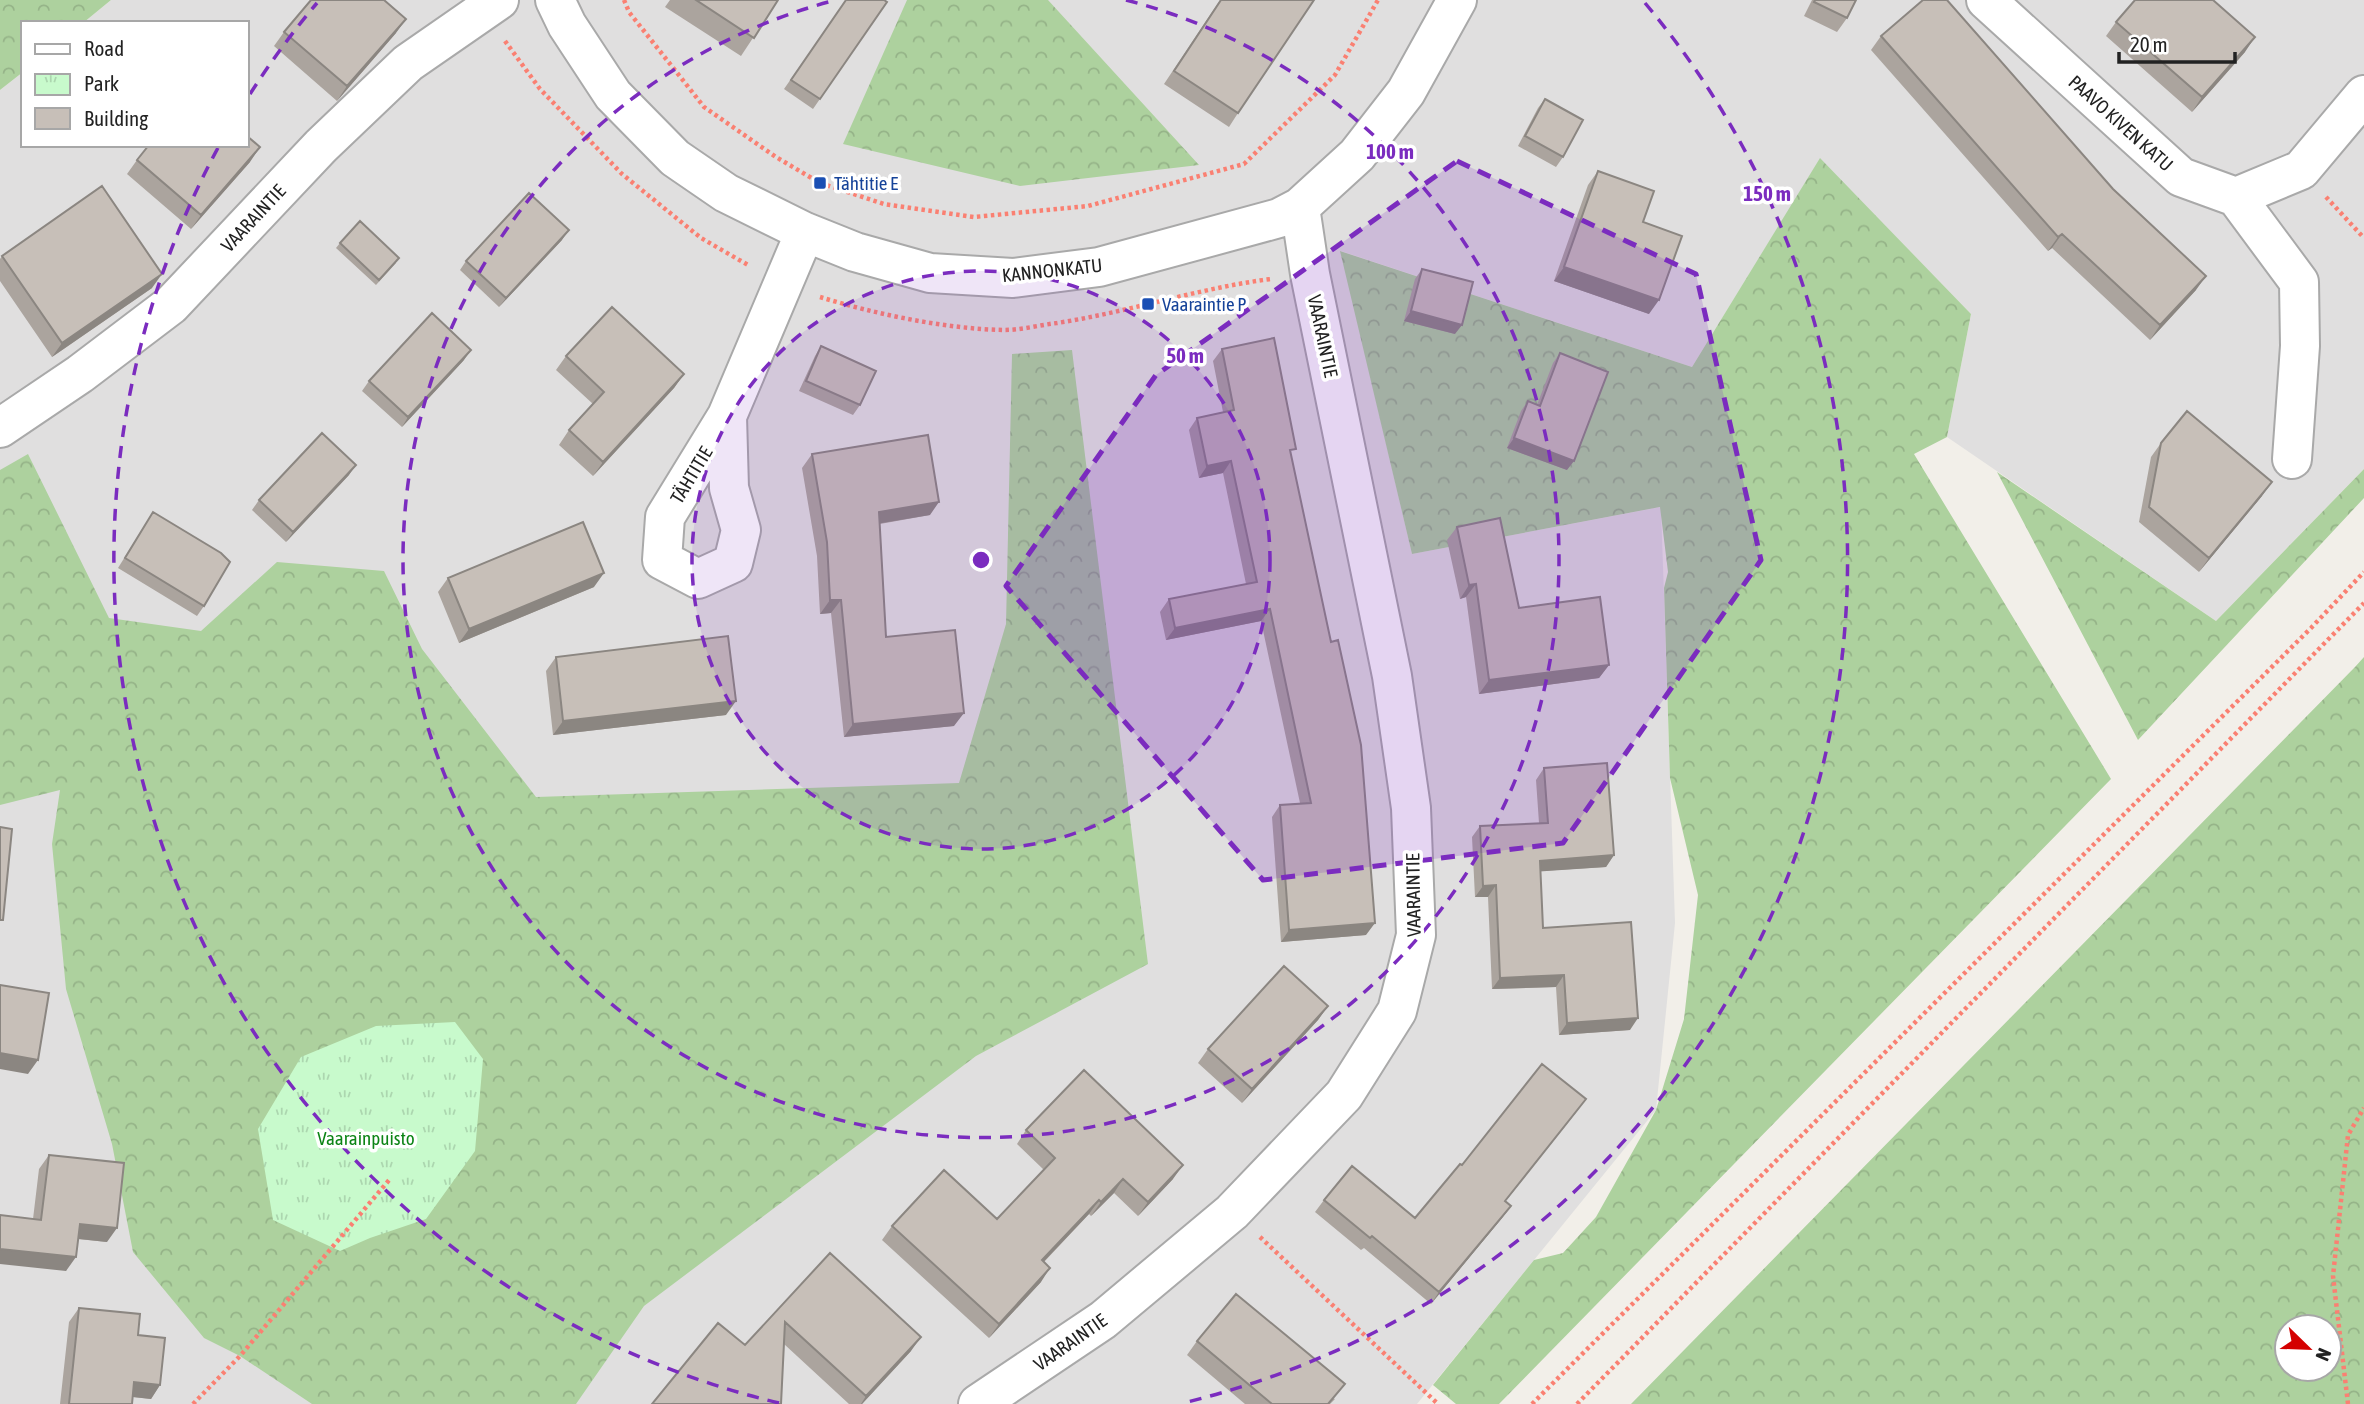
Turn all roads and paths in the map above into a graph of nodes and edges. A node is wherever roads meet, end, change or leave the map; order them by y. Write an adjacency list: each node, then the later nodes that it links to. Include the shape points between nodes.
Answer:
1 (499, 0): 14 (street, VAARAINTIE, via 399,72 321,146 171,305)
2 (555, 0): 11 (street, KANNONKATU, via 613,95 675,158 726,194)
3 (624, 0): 4 (path, via 704,107 776,157 820,183 884,204 974,217 1088,206 1244,164 1335,75)
4 (1378, 0)
5 (1457, 0): 10 (street, KANNONKATU, via 1406,92 1357,155)
6 (1986, 0): 9 (street, PAAVO KIVEN KATU, via 2181,177)
7 (2364, 95): 8 (street)
8 (2301, 170): 9 (street); 12 (path)
9 (2236, 197): 15 (street, via 2299,282 2300,346)
10 (1300, 207): 11 (street, KANNONKATU, via 1279,218 1099,267 1013,278 930,273); 20 (street, VAARAINTIE, via 1392,676 1411,808 1416,935 1396,1011 1344,1095)
11 (805, 232): 13 (street)
12 (2364, 237)
13 (727, 416)
14 (0, 428)
15 (2292, 459)
16 (2364, 572): 24 (path)
17 (2364, 603): 25 (path)
18 (2364, 1108): 26 (path, via 2348,1135 2333,1276)
19 (390, 1179): 21 (path, via 240,1356)
20 (1232, 1212): 22 (street, VAARAINTIE, via 1103,1320); 23 (path)
21 (193, 1404)
22 (978, 1404)
23 (1438, 1404)
24 (1532, 1404)
25 (1577, 1404)
26 (2348, 1404)

